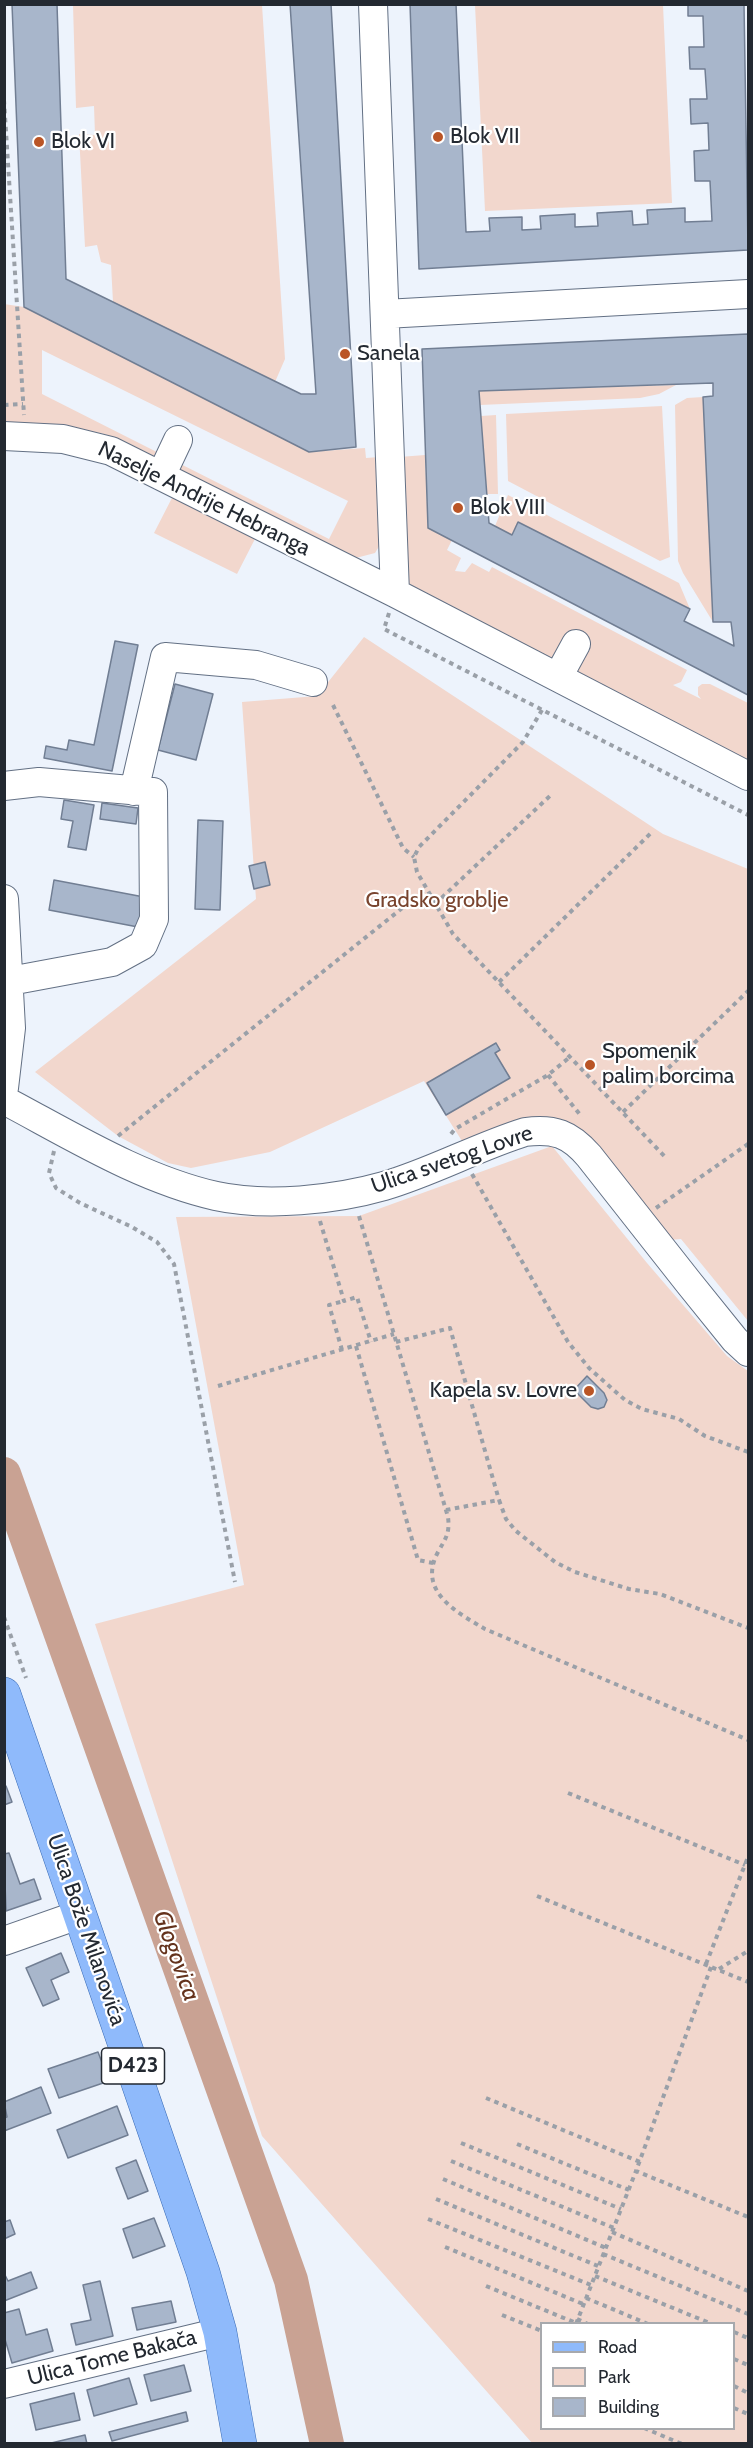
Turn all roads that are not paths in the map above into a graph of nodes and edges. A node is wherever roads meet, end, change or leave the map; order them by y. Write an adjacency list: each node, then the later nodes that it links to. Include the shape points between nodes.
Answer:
1 (373, 4): 3 (street)
2 (748, 294): 3 (street)
3 (385, 314): 7 (street)
4 (15, 436): 6 (street, Naselje Andrije Hebranga, via 85,443)
5 (178, 440): 6 (street)
6 (161, 476): 7 (street, Naselje Andrije Hebranga)
7 (395, 592): 9 (street, Naselje Andrije Hebranga)
8 (576, 644): 9 (street)
9 (558, 677): 11 (street, Naselje Andrije Hebranga)
10 (313, 682): 13 (street, via 256,665 165,657)
11 (748, 776)
12 (4, 786): 13 (street, via 39,782)
13 (134, 791): 15 (street, via 153,792 154,919 142,945 112,962)
14 (4, 899): 15 (street)
15 (10, 981): 16 (street, via 11,1028)
16 (4, 1088)
17 (4, 1100): 18 (street, Ulica svetog Lovre, via 136,1168 216,1196 248,1201 333,1196 384,1186 513,1136 543,1130 577,1142)
18 (748, 1352)
19 (4, 1694): 20 (main road, Ulica Bože Milanovića / D423)
20 (81, 1914): 21 (street); 22 (main road, Ulica Bože Milanovića / D423)
21 (4, 1941)
22 (220, 2332): 23 (street, Ulica Tome Bakača); 24 (main road, Ulica Bože Milanovića / D423)
23 (4, 2384)
24 (240, 2444)

